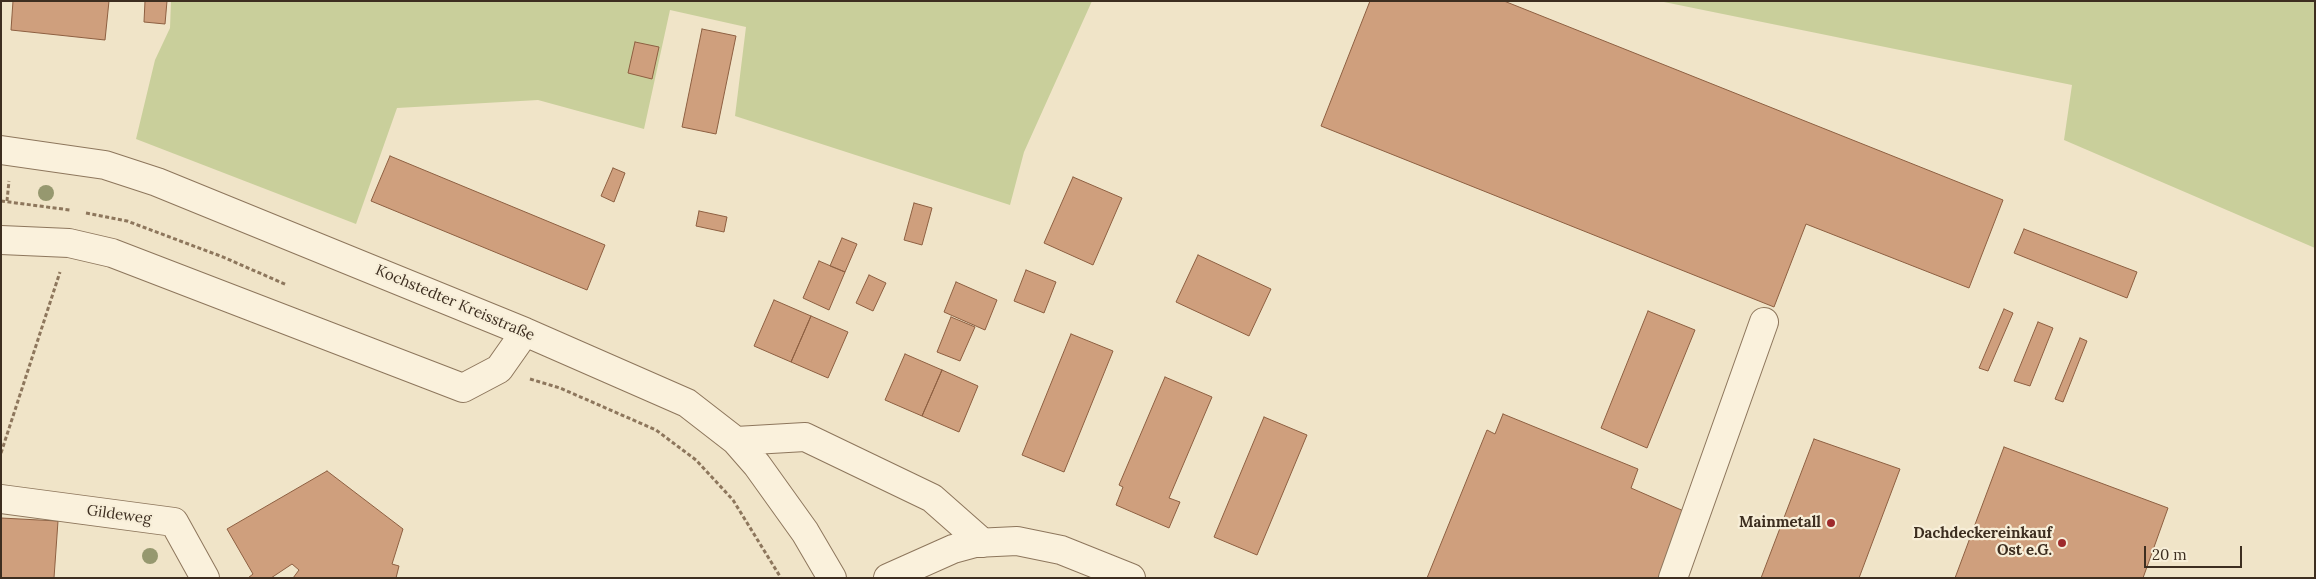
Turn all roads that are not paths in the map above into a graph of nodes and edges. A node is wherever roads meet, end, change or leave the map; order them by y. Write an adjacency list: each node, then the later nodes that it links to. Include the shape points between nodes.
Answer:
1 (1, 150): 4 (street, Kochstedter Kreisstraße, via 105,165 157,182)
2 (1, 240): 4 (street, via 69,243 112,254 463,388 499,370)
3 (1764, 322): 12 (street)
4 (525, 332): 5 (street, Kochstedter Kreisstraße, via 687,403)
5 (736, 441): 7 (street, via 805,437 932,498); 8 (street, Kochstedter Kreisstraße, via 781,496)
6 (1, 499): 9 (street, Gildeweg, via 174,522)
7 (983, 543): 10 (street, via 954,549); 11 (street, via 1017,542 1061,550)
8 (820, 574)
9 (205, 578)
10 (888, 578)
11 (1131, 578)
12 (1673, 578)

